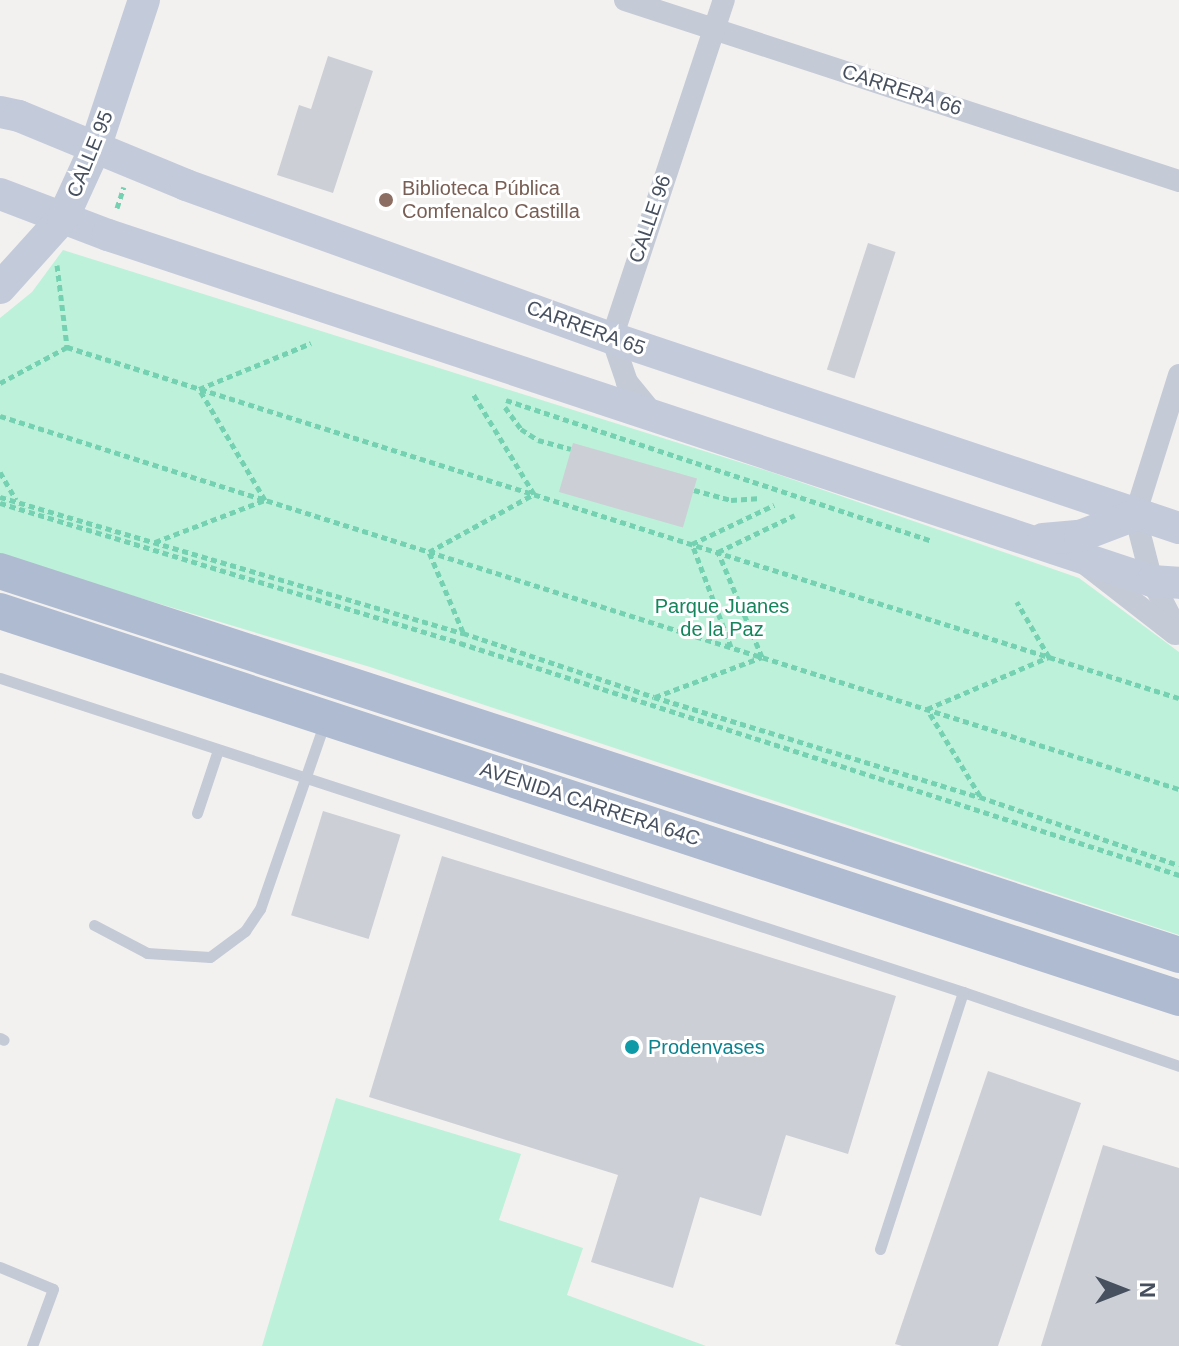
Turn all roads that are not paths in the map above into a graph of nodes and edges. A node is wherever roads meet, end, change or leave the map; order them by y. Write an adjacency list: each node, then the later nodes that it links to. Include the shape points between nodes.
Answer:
1 (144, 0): 6 (main road, CALLE 95)
2 (625, 0): 4 (street, CARRERA 66)
3 (724, 0): 4 (street, CALLE 96)
4 (714, 29): 7 (street, CARRERA 66); 11 (street, CALLE 96)
5 (0, 112): 6 (main road, CARRERA 65)
6 (95, 148): 9 (main road, CALLE 95); 11 (main road, CARRERA 65)
7 (1179, 181)
8 (0, 194): 9 (main road)
9 (63, 218): 10 (main road, CALLE 95); 13 (main road)
10 (0, 288)
11 (612, 338): 13 (street, via 627,382 652,414); 14 (main road, CARRERA 65)
12 (1179, 375): 14 (street)
13 (669, 422): 16 (main road)
14 (1135, 515): 15 (main road, CARRERA 65); 16 (main road, via 1080,536); 19 (street)
15 (1179, 528)
16 (1024, 539): 17 (main road)
17 (1075, 556): 19 (main road); 21 (street)
18 (0, 571): 28 (main road, AVENIDA CARRERA 64C)
19 (1166, 582): 21 (street)
20 (0, 611): 23 (main road, AVENIDA CARRERA 64C)
21 (1179, 635)
22 (0, 678): 24 (lane)
23 (326, 717): 25 (lane); 30 (main road, AVENIDA CARRERA 64C)
24 (218, 750): 25 (lane); 26 (lane)
25 (306, 779): 27 (lane, via 260,909 245,931 210,957 147,953); 29 (lane)
26 (197, 813)
27 (94, 925)
28 (1179, 955)
29 (963, 992): 31 (lane); 32 (lane)
30 (1179, 998)
31 (1179, 1066)
32 (880, 1249)
33 (0, 1267): 34 (lane, via 53,1289)
34 (32, 1346)

